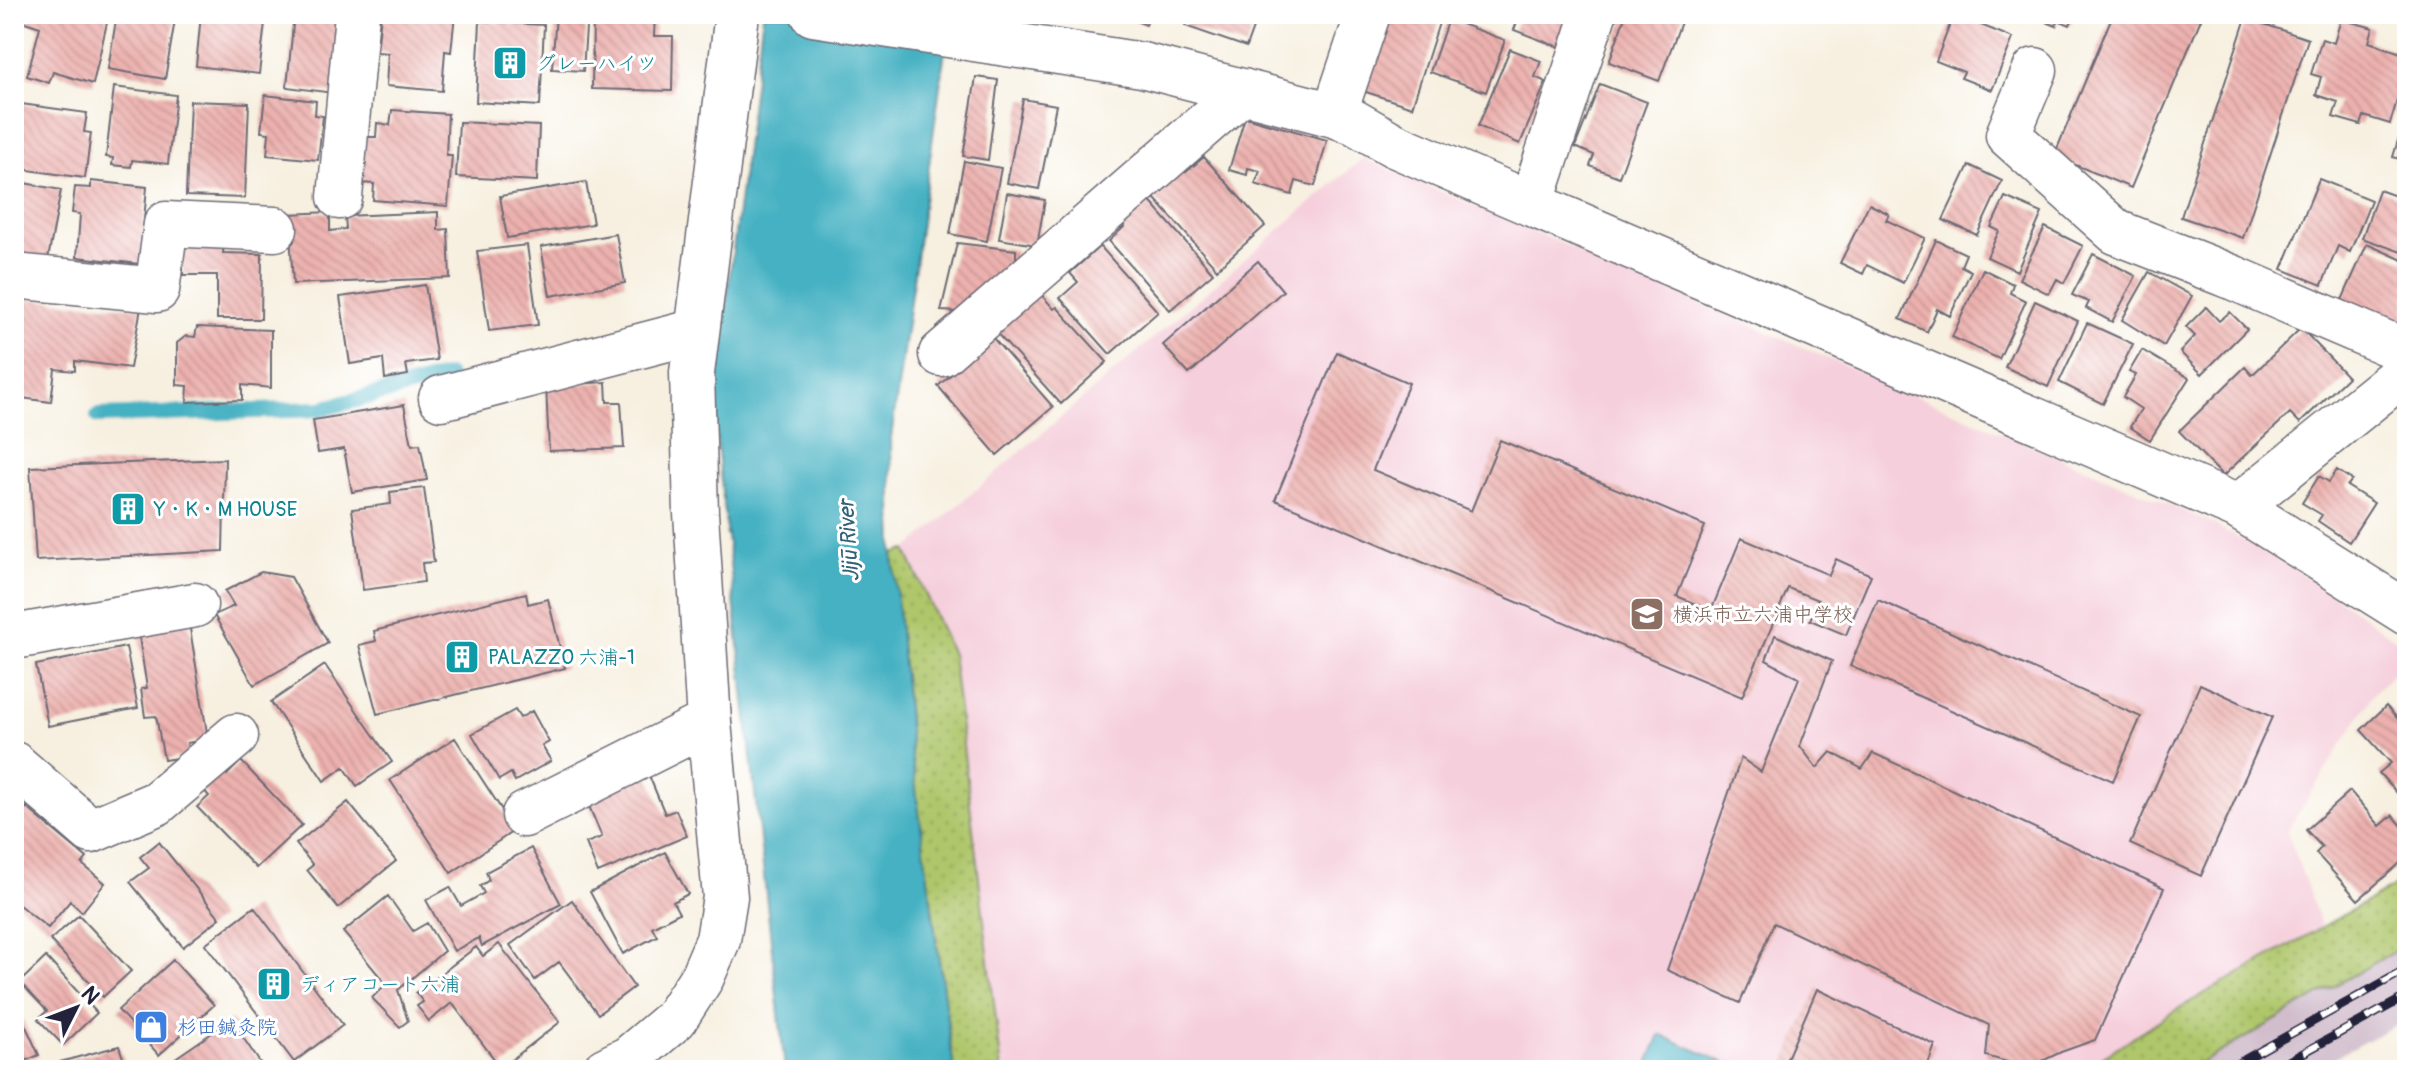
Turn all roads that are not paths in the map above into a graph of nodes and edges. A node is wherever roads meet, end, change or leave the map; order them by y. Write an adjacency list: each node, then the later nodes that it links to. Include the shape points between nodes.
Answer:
1 (357, 14): 9 (street)
2 (737, 14): 13 (street)
3 (813, 14): 7 (street, via 1142,65)
4 (1368, 14): 8 (street)
5 (1594, 14): 10 (street)
6 (2035, 70): 14 (street, via 2008,135 2116,232)
7 (1243, 91): 8 (street); 15 (street)
8 (1334, 115): 10 (street)
9 (340, 197)
10 (1531, 204): 18 (street)
11 (275, 229): 12 (street, via 166,224 157,290)
12 (14, 276)
13 (697, 331): 17 (street); 22 (street, via 692,373)
14 (2407, 352)
15 (941, 354)
16 (2407, 370): 18 (street)
17 (441, 398)
18 (2238, 507): 20 (street)
19 (195, 605): 21 (street)
20 (2407, 613)
21 (14, 637)
22 (709, 722): 25 (street); 26 (street, via 725,897 718,940 675,1019 629,1058)
23 (236, 736): 24 (street, via 157,803 91,831)
24 (14, 764)
25 (524, 815)
26 (605, 1070)

